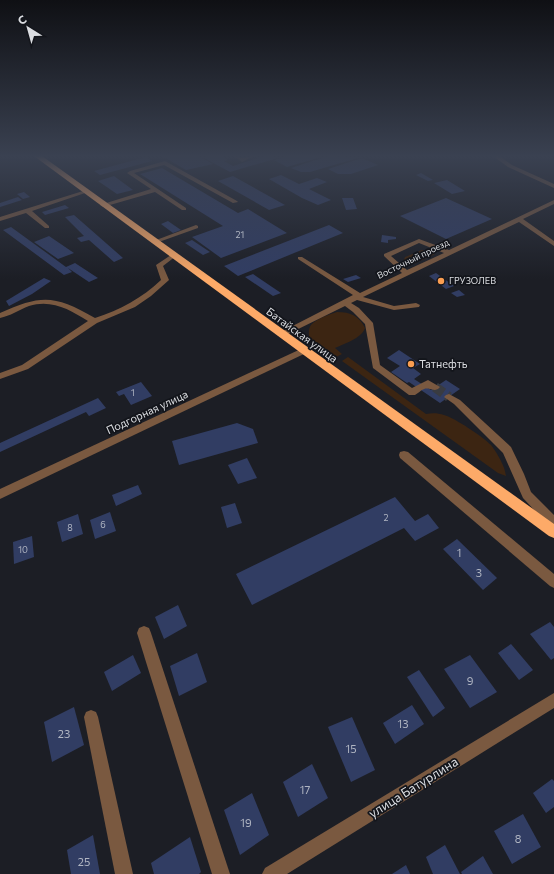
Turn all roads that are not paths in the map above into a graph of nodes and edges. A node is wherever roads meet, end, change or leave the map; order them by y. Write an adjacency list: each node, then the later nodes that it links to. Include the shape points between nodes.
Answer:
1 (70, 197): 10 (street)
2 (92, 197): 8 (highway, Батайская улица)
3 (131, 197): 8 (street)
4 (165, 197): 9 (street)
5 (226, 197): 6 (street)
6 (235, 202)
7 (554, 202): 12 (street, Восточный проезд)
8 (103, 205): 15 (highway, Батайская улица)
9 (184, 209)
10 (27, 210): 11 (street); 13 (street)
11 (0, 219)
12 (519, 219): 16 (street); 17 (street, Восточный проезд)
13 (47, 227)
14 (196, 228): 15 (street)
15 (154, 242): 18 (highway, Батайская улица)
16 (554, 244)
17 (448, 252): 20 (street, Восточный проезд); 20 (street, via 419,241 386,255)
18 (173, 256): 25 (street, via 159,265 165,280 150,295 120,313); 26 (highway, Батайская улица)
19 (300, 258): 21 (street)
20 (406, 273): 21 (street, Восточный проезд)
21 (357, 296): 22 (street, Восточный проезд); 23 (street, via 371,303 394,308)
22 (344, 302): 26 (street, Восточный проезд); 29 (street, via 369,323 376,366 412,392 428,383)
23 (416, 305)
24 (0, 316): 25 (street, via 27,304 50,300 67,305)
25 (94, 321): 28 (street, via 25,366)
26 (280, 334): 27 (highway, Батайская улица)
27 (304, 350): 32 (street, Подгорная улица); 34 (highway, Батайская улица)
28 (0, 376)
29 (435, 387)
30 (449, 397): 33 (street, via 507,450 527,495)
31 (404, 455): 35 (street)
32 (0, 494)
33 (554, 523)
34 (554, 532)
35 (554, 582)
36 (144, 633): 40 (street)
37 (554, 700): 41 (street, улица Батурлина)
38 (91, 717): 39 (street)
39 (124, 874)
40 (221, 874)
41 (271, 874)

